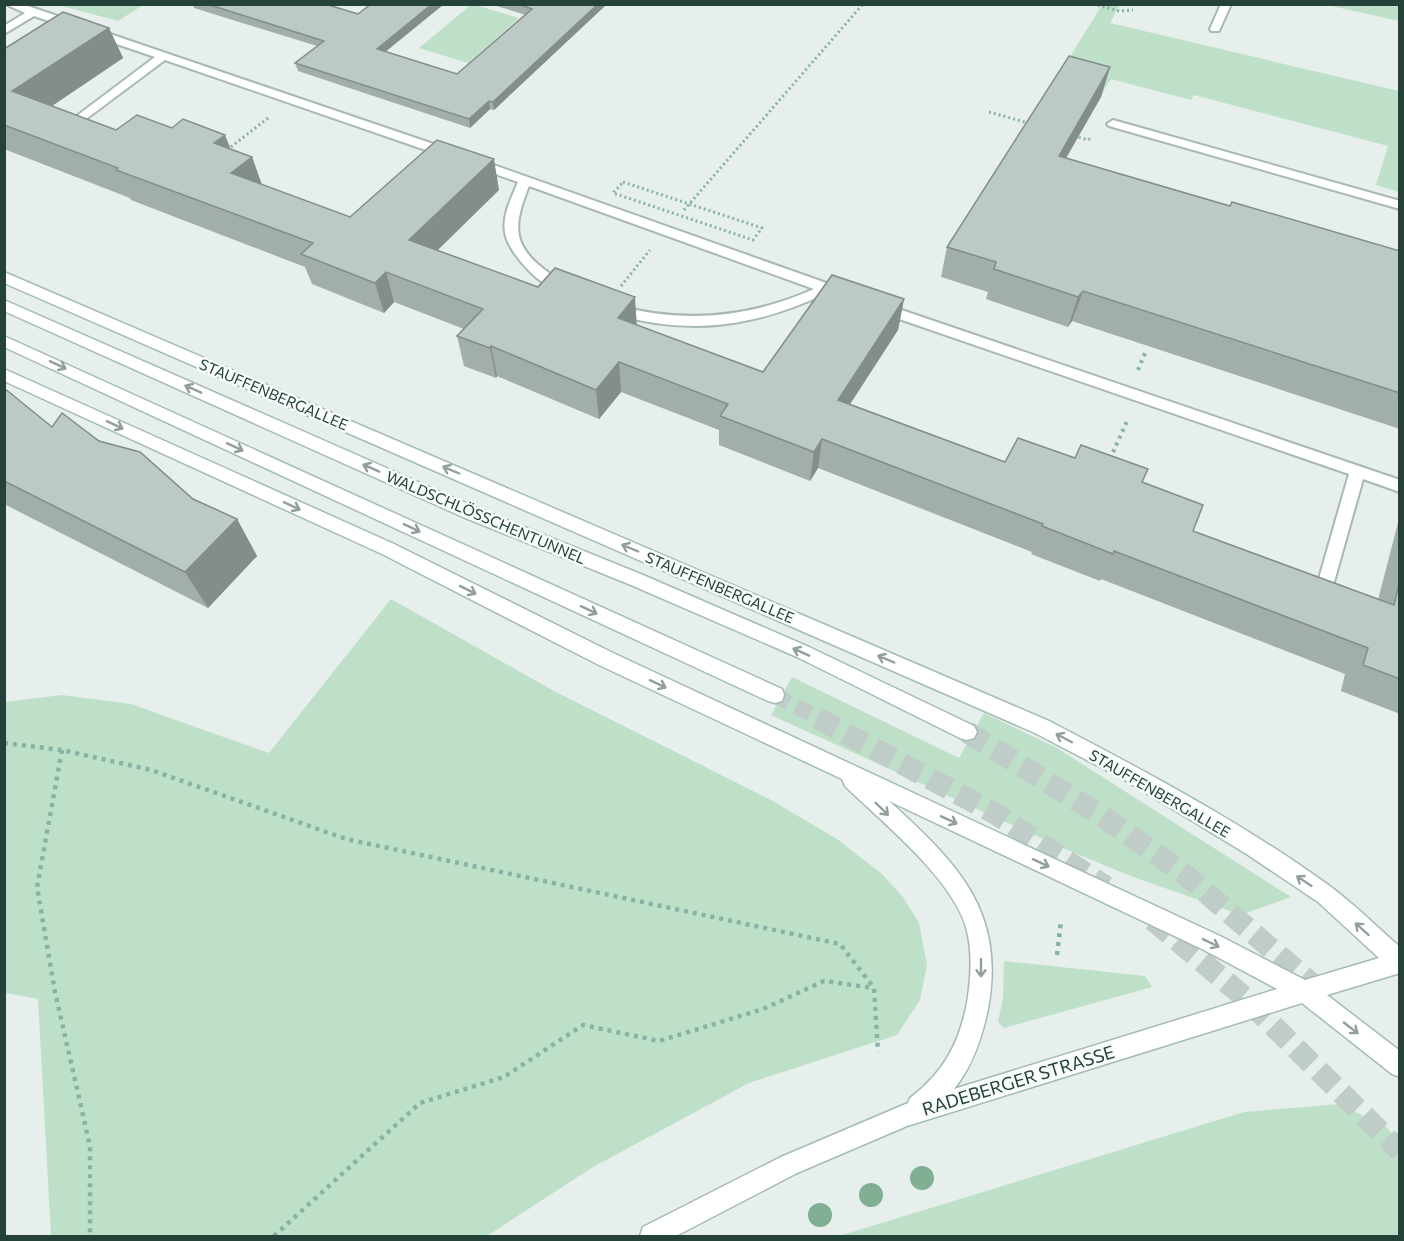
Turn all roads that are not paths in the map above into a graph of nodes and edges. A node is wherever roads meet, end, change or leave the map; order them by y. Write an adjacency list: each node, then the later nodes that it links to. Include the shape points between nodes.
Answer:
1 (10, 4): 3 (lane)
2 (1226, 4): 4 (lane)
3 (33, 12): 5 (lane); 6 (lane)
4 (1215, 29)
5 (4, 31)
6 (162, 57): 7 (lane); 9 (lane)
7 (78, 120)
8 (1113, 124): 10 (lane)
9 (525, 180): 12 (lane); 13 (lane, via 511,222 511,234 526,261)
10 (1400, 205)
11 (4, 277): 24 (main road, STAUFFENBERGALLEE, one-way to 11, via 1325,895 1252,846 1130,773 1042,727)
12 (827, 288): 15 (lane, via 778,309 683,324 635,317); 18 (lane)
13 (575, 294)
14 (4, 305): 22 (main road, WALDSCHLÖSSCHENTUNNEL, one-way to 14, via 803,652 469,512)
15 (604, 306)
16 (4, 341): 21 (main road, one-way to 21)
17 (4, 374): 23 (main road, one-way to 23, via 388,549 606,659)
18 (1357, 472): 19 (lane); 20 (lane)
19 (1400, 486)
20 (1326, 582)
21 (775, 695)
22 (967, 732)
23 (839, 768): 25 (main road, one-way to 25, via 1212,943); 27 (main road, one-way to 27, via 952,880 970,912 981,946 981,984 971,1040 957,1068 936,1093)
24 (1399, 962): 25 (main road, RADEBERGER STRASSE)
25 (1305, 992): 26 (main road, one-way to 26); 27 (main road, RADEBERGER STRASSE)
26 (1400, 1066)
27 (906, 1115): 28 (main road, RADEBERGER STRASSE, via 789,1165)
28 (652, 1236)

